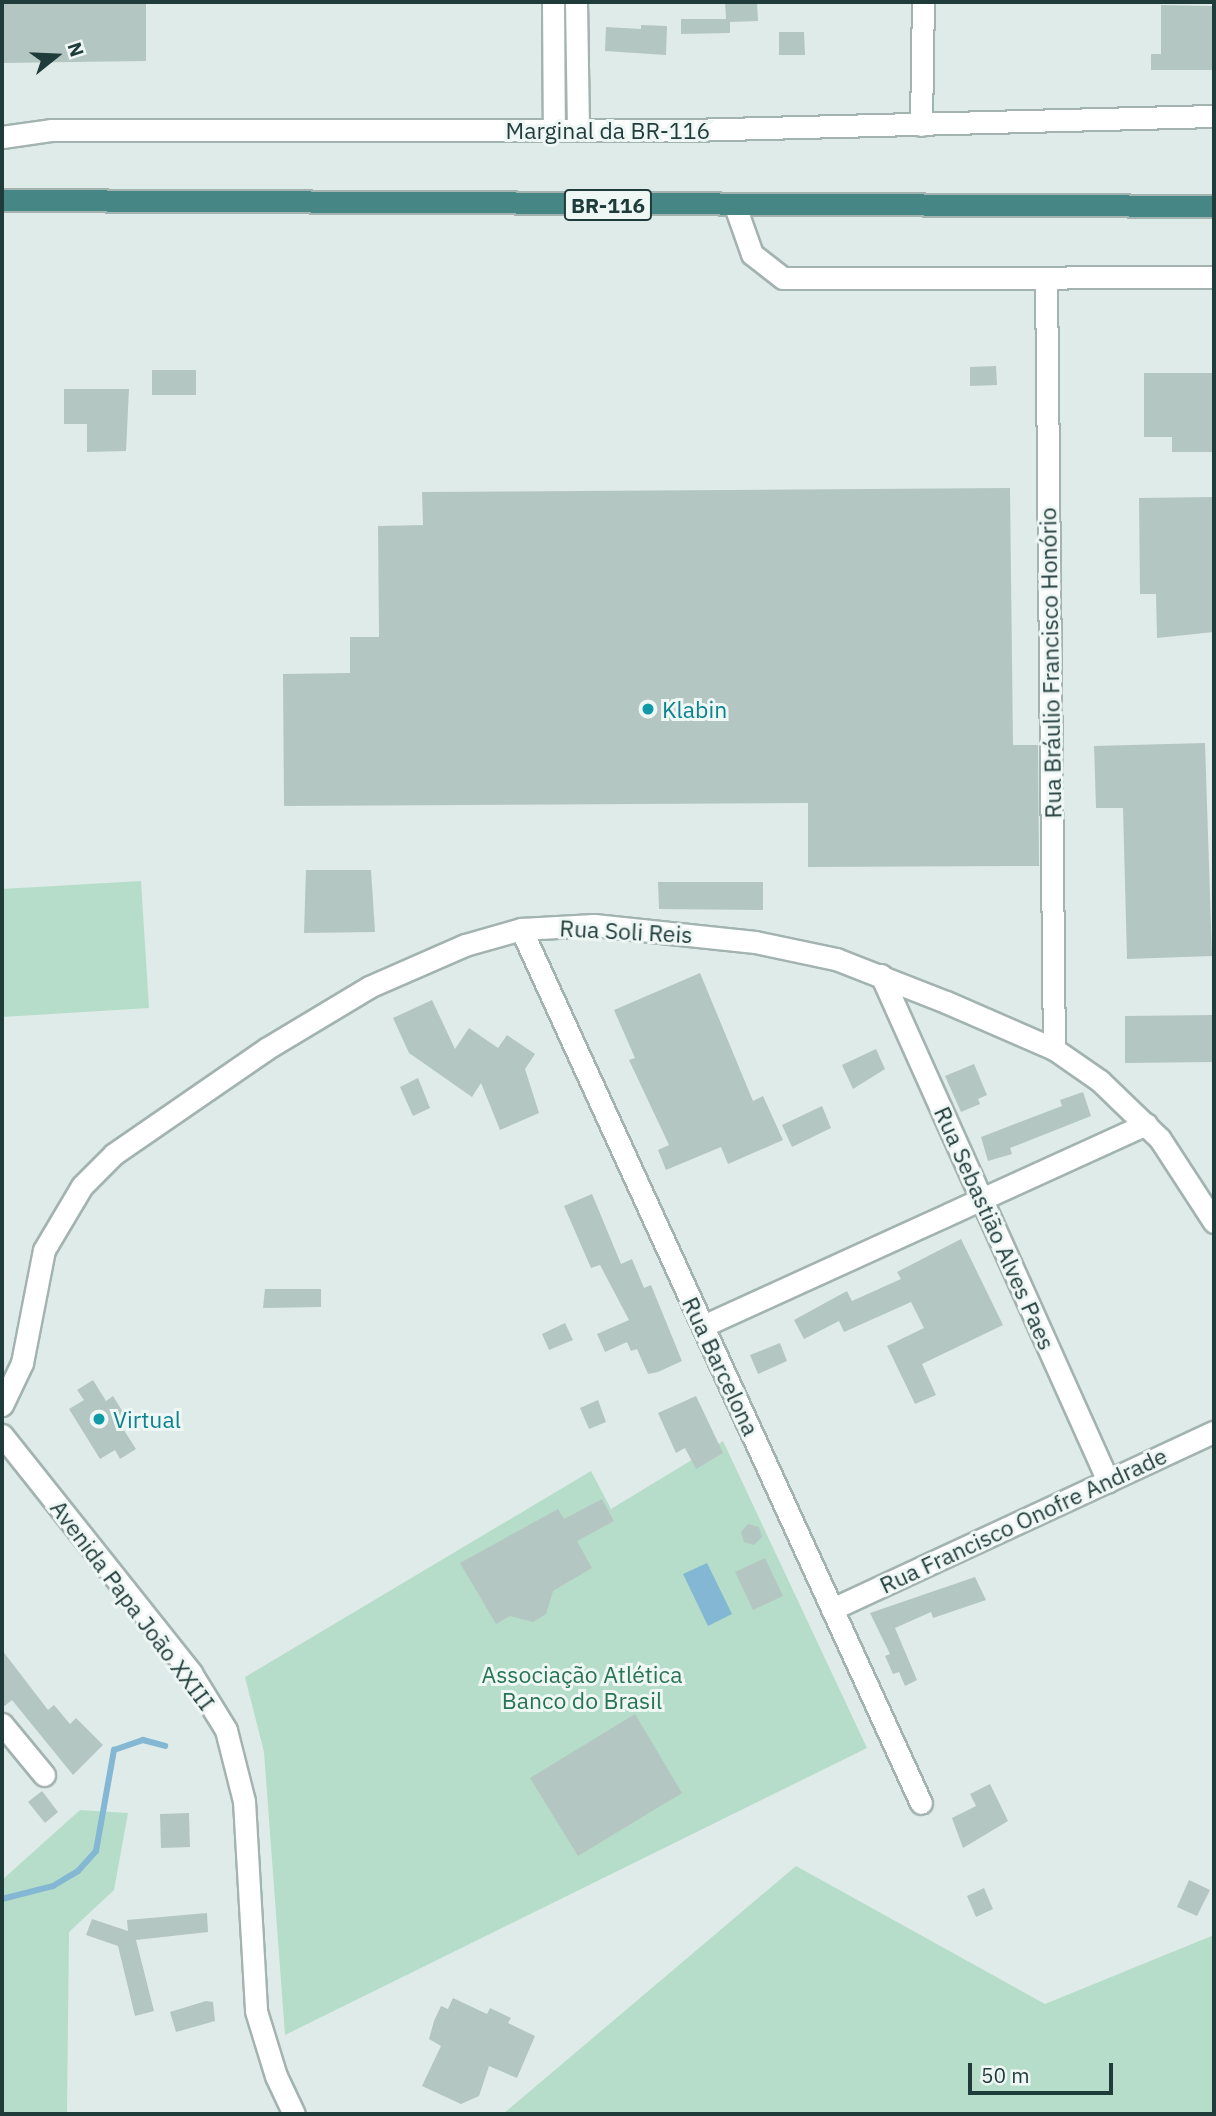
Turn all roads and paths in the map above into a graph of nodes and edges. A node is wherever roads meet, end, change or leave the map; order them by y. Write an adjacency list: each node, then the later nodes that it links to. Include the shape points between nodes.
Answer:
1 (553, 2): 6 (street)
2 (576, 2): 7 (street)
3 (923, 2): 5 (street)
4 (1214, 116): 5 (street, Marginal da BR-116)
5 (921, 125): 7 (street, Marginal da BR-116)
6 (554, 130): 7 (street, Marginal da BR-116); 8 (street, Marginal da BR-116, via 51,130)
7 (578, 130)
8 (2, 137)
9 (2, 200): 11 (highway, BR-116)
10 (1214, 205): 11 (highway, BR-116)
11 (735, 206): 13 (street, via 752,254 783,278)
12 (1214, 277): 13 (street)
13 (1045, 278): 16 (street, Rua Bráulio Francisco Honório)
14 (521, 929): 15 (street, Rua Soli Reis, via 594,925 698,934 804,950); 20 (street, Rua Barcelona); 21 (street, Rua Soli Reis, via 465,945 369,987 266,1049 114,1154 82,1186 44,1250 22,1363)
15 (881, 975): 16 (street, Rua Soli Reis); 18 (street, Rua Sebastião Alves Paes)
16 (1054, 1049): 17 (street, Rua Soli Reis, via 1100,1081)
17 (1146, 1124): 18 (street); 19 (street, Rua Soli Reis, via 1175,1158)
18 (982, 1199): 20 (street); 24 (street, Rua Sebastião Alves Paes)
19 (1214, 1222)
20 (703, 1326): 25 (street, Rua Barcelona)
21 (2, 1405)
22 (1214, 1432): 24 (street, Rua Francisco Onofre Andrade)
23 (2, 1435): 29 (street, Avenida Papa João XXIII, via 191,1673 226,1730 244,1801 256,2011 276,2076)
24 (1108, 1481): 25 (street, Rua Francisco Onofre Andrade)
25 (832, 1609): 28 (street, Rua Barcelona)
26 (2, 1724): 27 (street)
27 (44, 1775)
28 (921, 1803)
29 (294, 2114)

